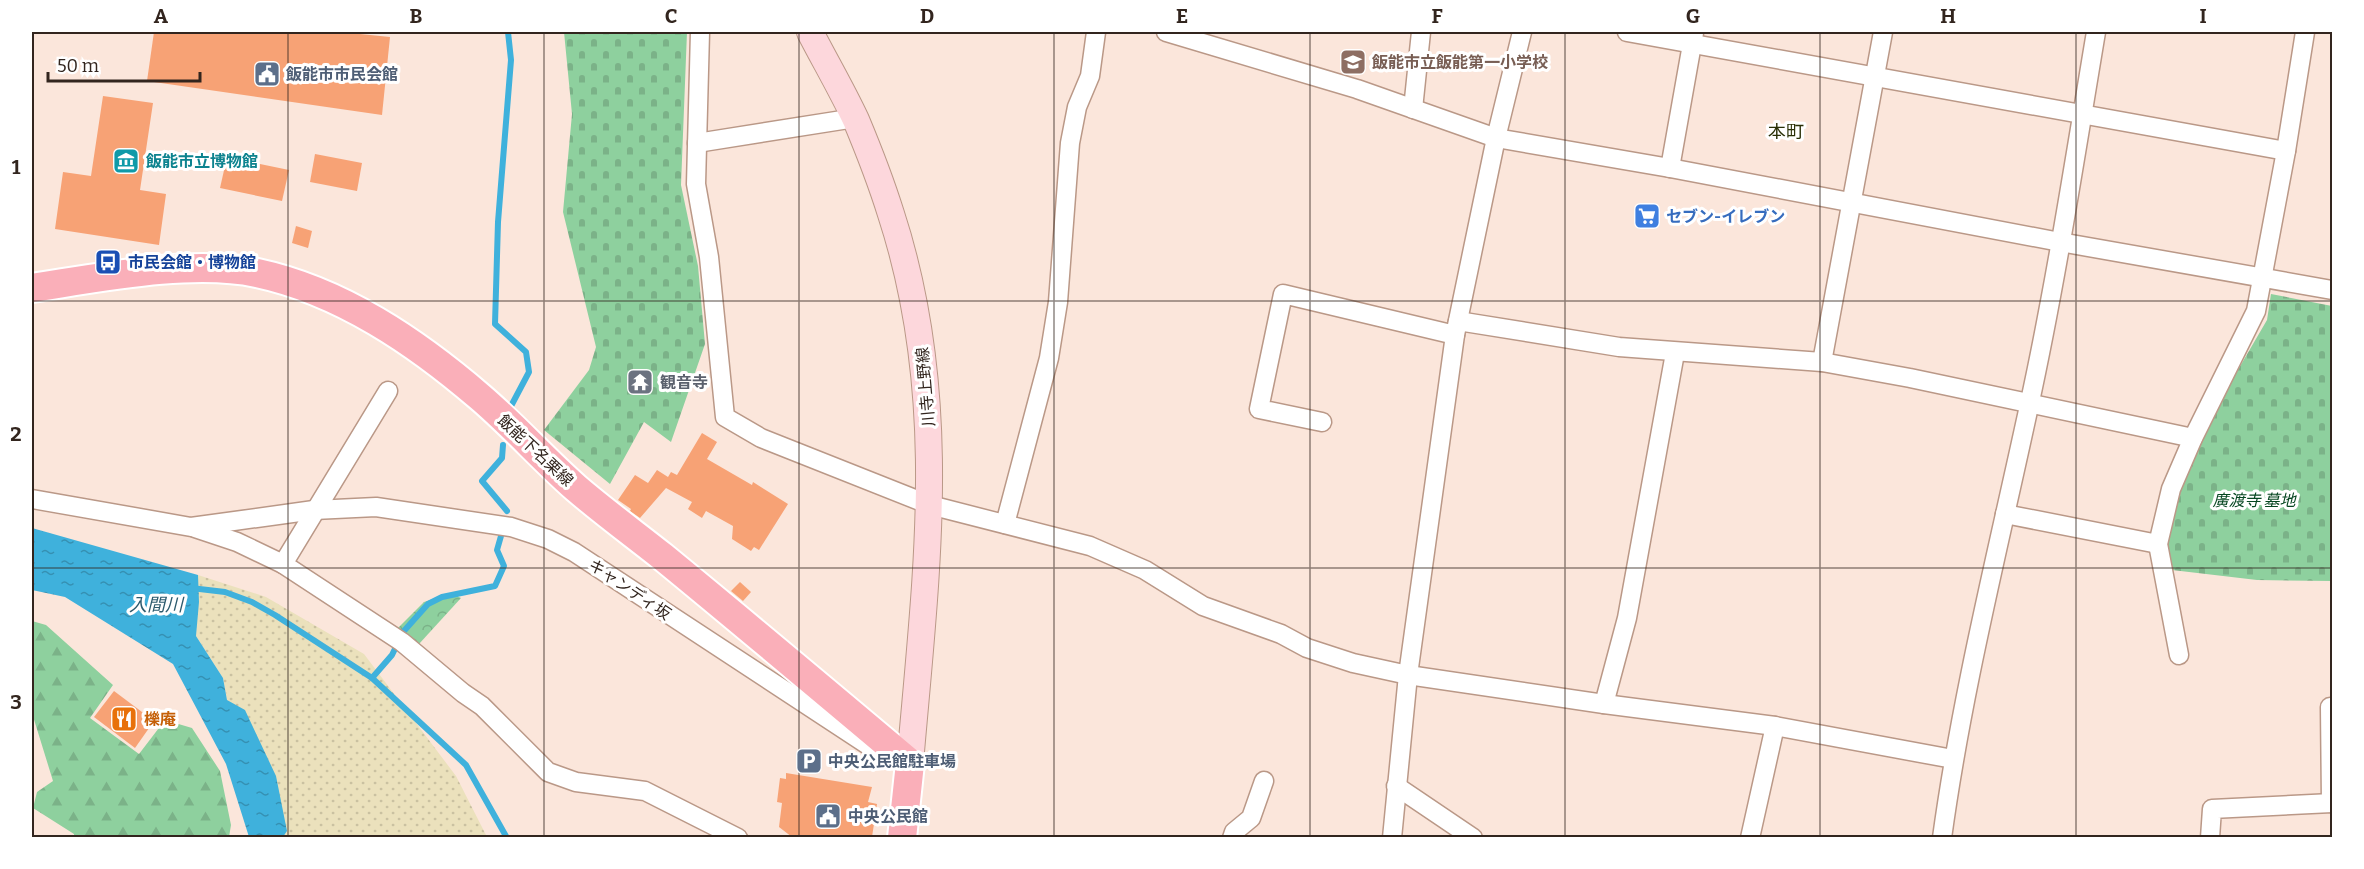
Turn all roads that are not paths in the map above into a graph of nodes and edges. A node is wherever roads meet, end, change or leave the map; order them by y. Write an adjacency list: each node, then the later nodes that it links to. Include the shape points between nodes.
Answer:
1 (700, 32): 17 (street)
2 (810, 32): 15 (street, 川寺上野線)
3 (1096, 32): 36 (street, via 1090,76 1077,107 1070,143 1058,302 1049,358)
4 (1166, 32): 13 (street, via 1318,76)
5 (1421, 32): 13 (street)
6 (1522, 32): 16 (street)
7 (1627, 32): 11 (street)
8 (1883, 32): 12 (street)
9 (2096, 32): 14 (street)
10 (2305, 32): 18 (street)
11 (1693, 37): 12 (street); 19 (street)
12 (1875, 76): 14 (street); 20 (street)
13 (1413, 109): 16 (street)
14 (2082, 114): 18 (street); 21 (street)
15 (855, 118): 17 (street); 33 (street, 川寺上野線, via 891,215 913,296 927,405)
16 (1496, 138): 19 (street); 25 (street)
17 (697, 143): 33 (street, via 696,184 709,257 725,417 761,438)
18 (2286, 151): 22 (street)
19 (1670, 168): 20 (street)
20 (1852, 201): 21 (street); 27 (street)
21 (2060, 242): 22 (street); 29 (street)
22 (2261, 278): 24 (street); 31 (street, via 2256,311)
23 (32, 288): 46 (main road, 飯能下名栗線, via 96,278 222,269 257,273 346,304 401,336 480,398 576,488 663,557)
24 (2332, 290)
25 (1456, 328): 26 (street); 30 (street, via 1283,294 1259,408); 41 (street)
26 (1675, 352): 27 (street); 42 (street, via 1627,618)
27 (1822, 362): 29 (street)
28 (388, 391): 34 (street)
29 (2030, 404): 31 (street); 35 (street)
30 (1322, 422)
31 (2193, 438): 38 (street, via 2171,489)
32 (32, 499): 37 (street)
33 (930, 506): 36 (street); 46 (street, 川寺上野線)
34 (314, 510): 37 (street, キャンディ坂); 39 (street); 46 (street, キャンディ坂, via 376,507 511,527 548,539)
35 (2005, 514): 38 (street); 45 (street)
36 (1005, 524): 41 (street, via 1111,553 1203,606 1281,634 1307,648)
37 (190, 526): 39 (street)
38 (2158, 544): 40 (street)
39 (283, 564): 50 (street, via 397,639 482,706 548,772 576,782 645,792)
40 (2179, 655)
41 (1408, 675): 42 (street); 48 (street)
42 (1604, 704): 44 (street)
43 (2330, 707): 49 (street)
44 (1775, 726): 45 (street); 55 (street)
45 (1953, 759): 56 (street)
46 (910, 768): 51 (main road)
47 (1264, 781): 52 (street, via 1251,818)
48 (1396, 786): 53 (street); 54 (street)
49 (2332, 803): 57 (street, via 2212,809)
50 (738, 837)
51 (902, 837)
52 (1232, 837)
53 (1392, 837)
54 (1473, 837)
55 (1750, 837)
56 (1942, 837)
57 (2210, 837)

